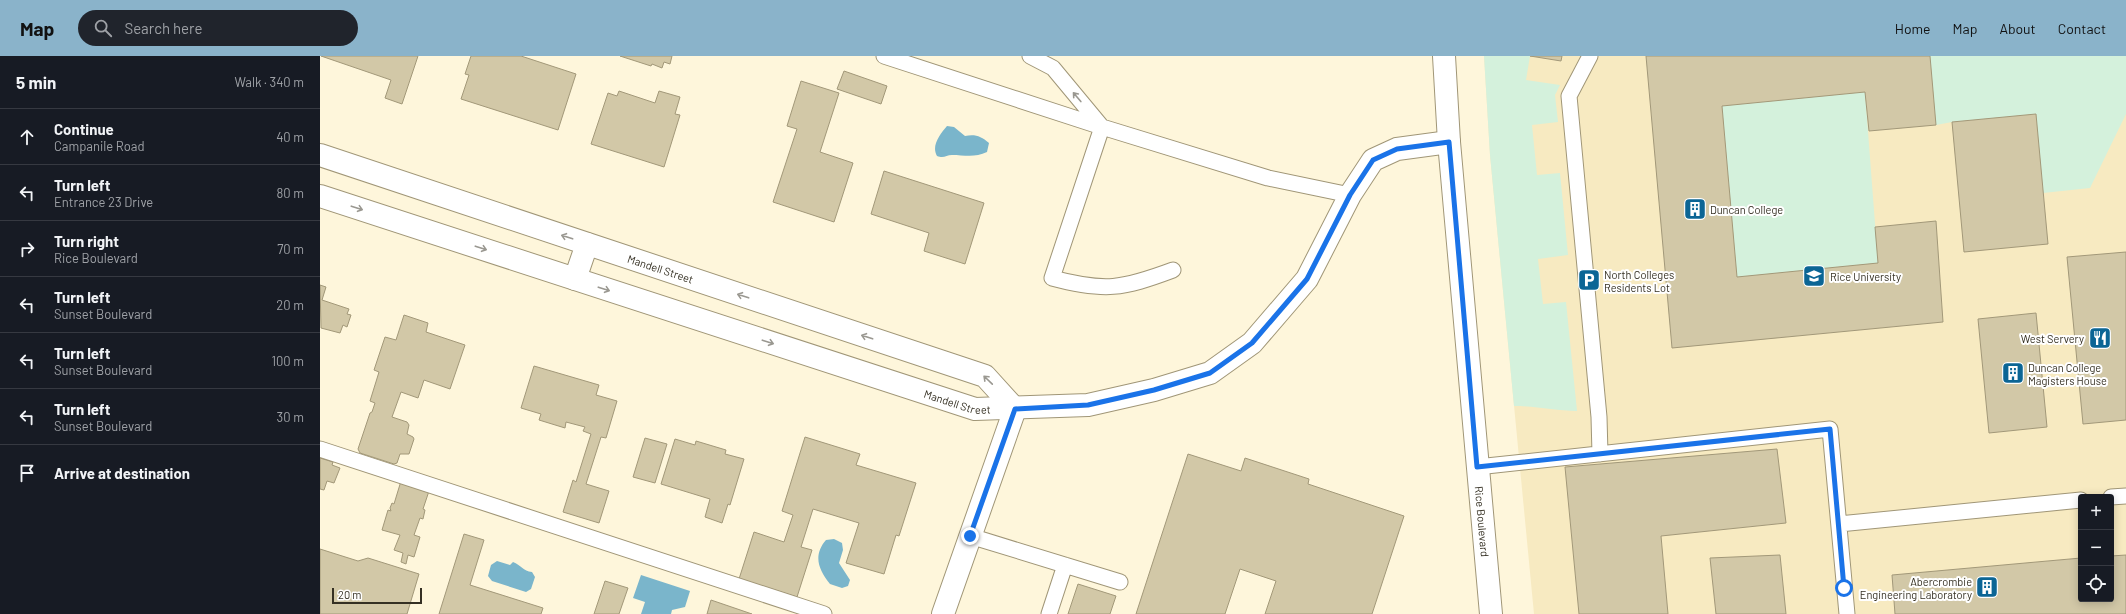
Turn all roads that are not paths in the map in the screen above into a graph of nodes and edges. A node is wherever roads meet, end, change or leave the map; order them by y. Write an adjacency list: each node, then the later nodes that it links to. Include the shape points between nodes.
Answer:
1 (884, 56): 5 (lane)
2 (1030, 56): 5 (lane, one-way to 2, via 1053,68)
3 (1444, 56): 6 (street, Rice Boulevard)
4 (1590, 56): 15 (lane, via 1569,96 1599,417)
5 (1102, 127): 8 (lane, via 1268,178); 11 (lane, via 1052,278 1085,286 1109,288 1142,282)
6 (1449, 142): 8 (street, via 1397,149 1373,160); 16 (street, Rice Boulevard)
7 (320, 155): 10 (street, Mandell Street, one-way to 7)
8 (1350, 195): 13 (street, via 1307,279 1252,343 1210,373 1154,390 1088,405)
9 (320, 196): 12 (street, Mandell Street, one-way to 12)
10 (587, 244): 12 (street); 13 (street, Mandell Street, one-way to 10, via 985,376)
11 (1173, 270)
12 (575, 279): 13 (street, Mandell Street, one-way to 13, via 975,409)
13 (1015, 409): 21 (street)
14 (320, 450): 24 (lane)
15 (1600, 454): 16 (lane); 20 (lane, via 1830,429)
16 (1477, 467): 27 (street, Rice Boulevard)
17 (2126, 496): 18 (lane)
18 (2114, 497)
19 (2078, 500): 20 (lane)
20 (1839, 524): 28 (lane)
21 (970, 536): 22 (lane); 25 (street)
22 (1065, 565): 23 (lane); 26 (lane)
23 (1120, 582)
24 (824, 614)
25 (943, 614)
26 (1049, 614)
27 (1491, 614)
28 (1847, 614)

